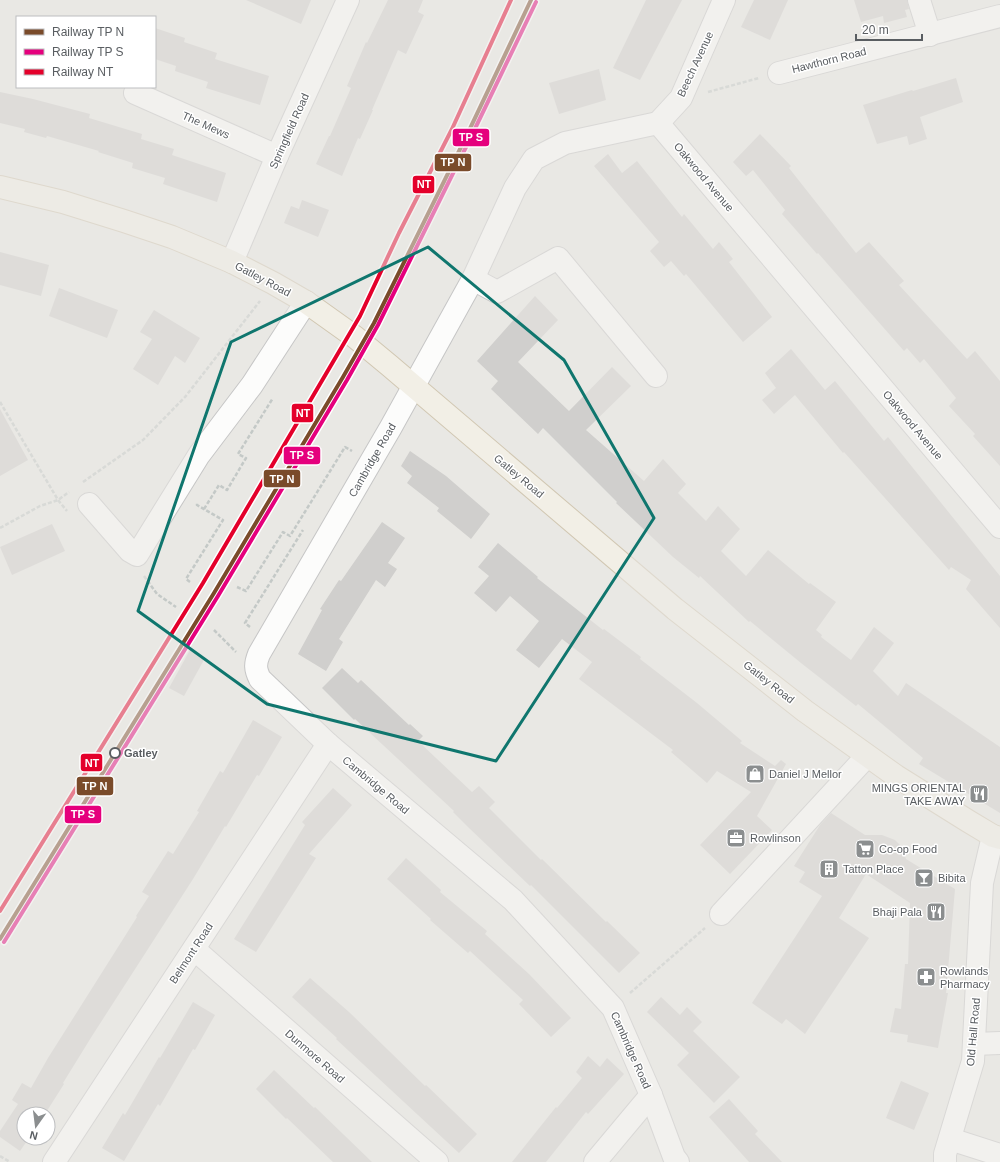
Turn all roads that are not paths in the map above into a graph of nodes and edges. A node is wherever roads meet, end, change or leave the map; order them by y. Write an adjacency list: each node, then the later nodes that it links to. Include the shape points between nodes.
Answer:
1 (348, 0): 9 (street, Springfield Road)
2 (724, 0): 8 (street, Beech Avenue, via 681,98)
3 (919, 0): 5 (street)
4 (1000, 16): 5 (street, Hawthorn Road)
5 (930, 34): 6 (street, Hawthorn Road)
6 (779, 73)
7 (135, 93): 9 (street, The Mews)
8 (658, 123): 12 (street, via 565,142 534,159 515,188); 17 (street, Oakwood Avenue)
9 (277, 156): 11 (street, Springfield Road)
10 (0, 187): 11 (main road, Gatley Road, via 63,202 124,221 172,237)
11 (232, 262): 13 (main road, Gatley Road)
12 (473, 279): 14 (street, via 497,292 558,258); 15 (street)
13 (306, 302): 15 (main road, Gatley Road, via 355,337); 16 (street, via 252,385 199,455 137,555 130,551)
14 (656, 376)
15 (413, 386): 18 (street, Cambridge Road, via 268,637 255,665 260,679); 19 (main road, Gatley Road, via 674,609)
16 (89, 504)
17 (1000, 527)
18 (328, 744): 22 (street, Belmont Road); 25 (street, Cambridge Road, via 513,900 613,1008)
19 (867, 756): 20 (main road, Gatley Road); 21 (street)
20 (997, 837): 24 (street, Old Hall Road, via 982,883)
21 (721, 914)
22 (194, 949): 28 (street, Belmont Road); 29 (street, Dunmore Road)
23 (1000, 1043): 24 (street)
24 (974, 1044): 26 (street, Old Hall Road, via 973,1061)
25 (651, 1096): 30 (street); 31 (street, Cambridge Road)
26 (944, 1154): 27 (street)
27 (1000, 1155)
28 (63, 1158)
29 (437, 1162)
30 (595, 1162)
31 (678, 1162)

